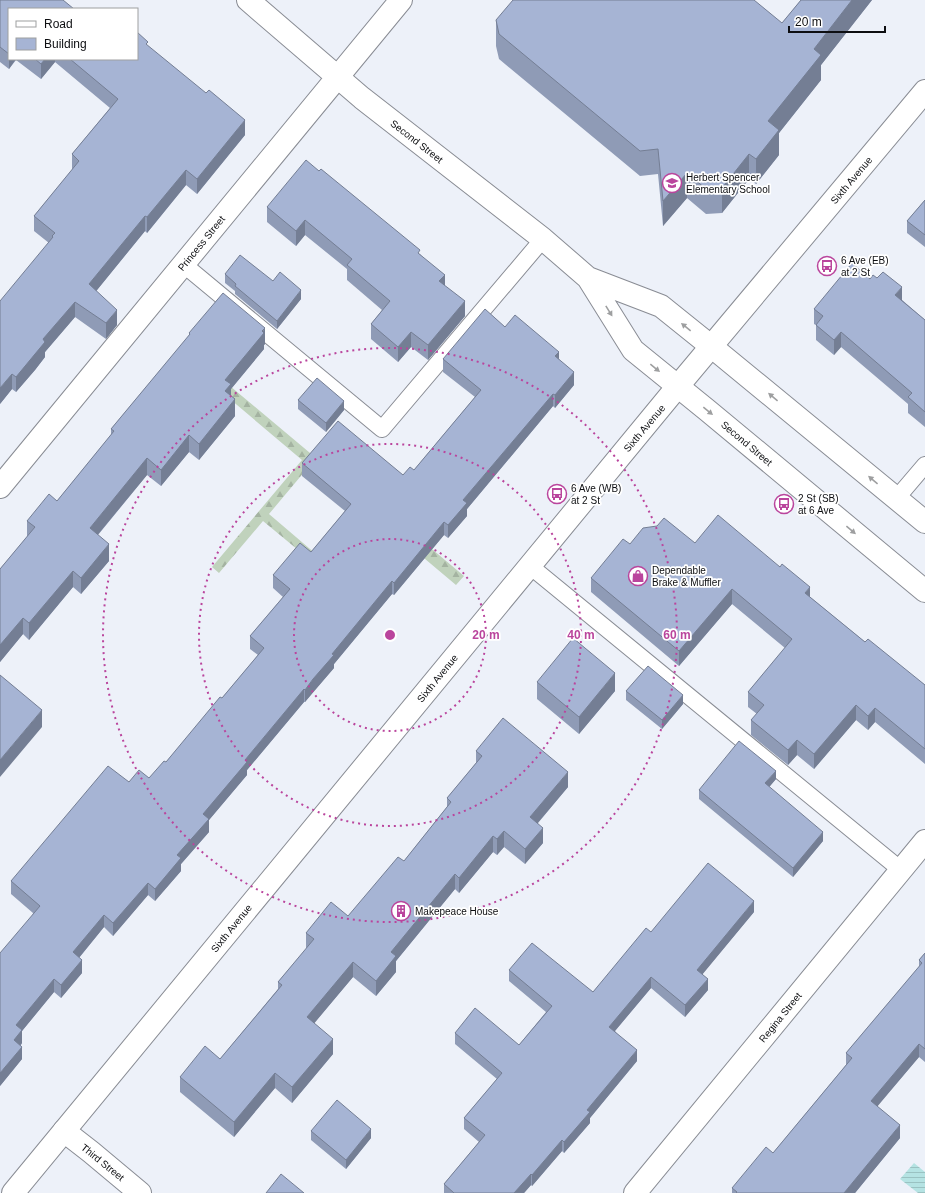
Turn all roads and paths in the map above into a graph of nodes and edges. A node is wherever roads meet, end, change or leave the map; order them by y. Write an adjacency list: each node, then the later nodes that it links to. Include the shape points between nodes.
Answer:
1 (248, 0): 3 (street, Second Street)
2 (401, 0): 3 (street, Princess Street)
3 (337, 78): 5 (street, Second Street); 6 (street, Princess Street)
4 (925, 91): 8 (street, Sixth Avenue)
5 (543, 239): 6 (lane, via 382,429); 7 (street, Second Street)
6 (183, 264): 11 (street, Princess Street)
7 (588, 278): 8 (street, Second Street, one-way to 7, via 661,306); 9 (street, Second Street, one-way to 9, via 633,350)
8 (712, 347): 9 (street, Sixth Avenue); 12 (street, Second Street, one-way to 8)
9 (678, 386): 14 (street, Sixth Avenue); 15 (street, Second Street, one-way to 15)
10 (925, 465): 12 (lane)
11 (0, 486)
12 (896, 499): 13 (street, Second Street)
13 (925, 522)
14 (530, 566): 17 (lane); 18 (street, Sixth Avenue)
15 (925, 591)
16 (925, 841): 17 (street, Regina Street)
17 (901, 870): 21 (street, Regina Street)
18 (64, 1131): 19 (street, Sixth Avenue); 20 (street, Third Street)
19 (13, 1193)
20 (140, 1193)
21 (635, 1193)

